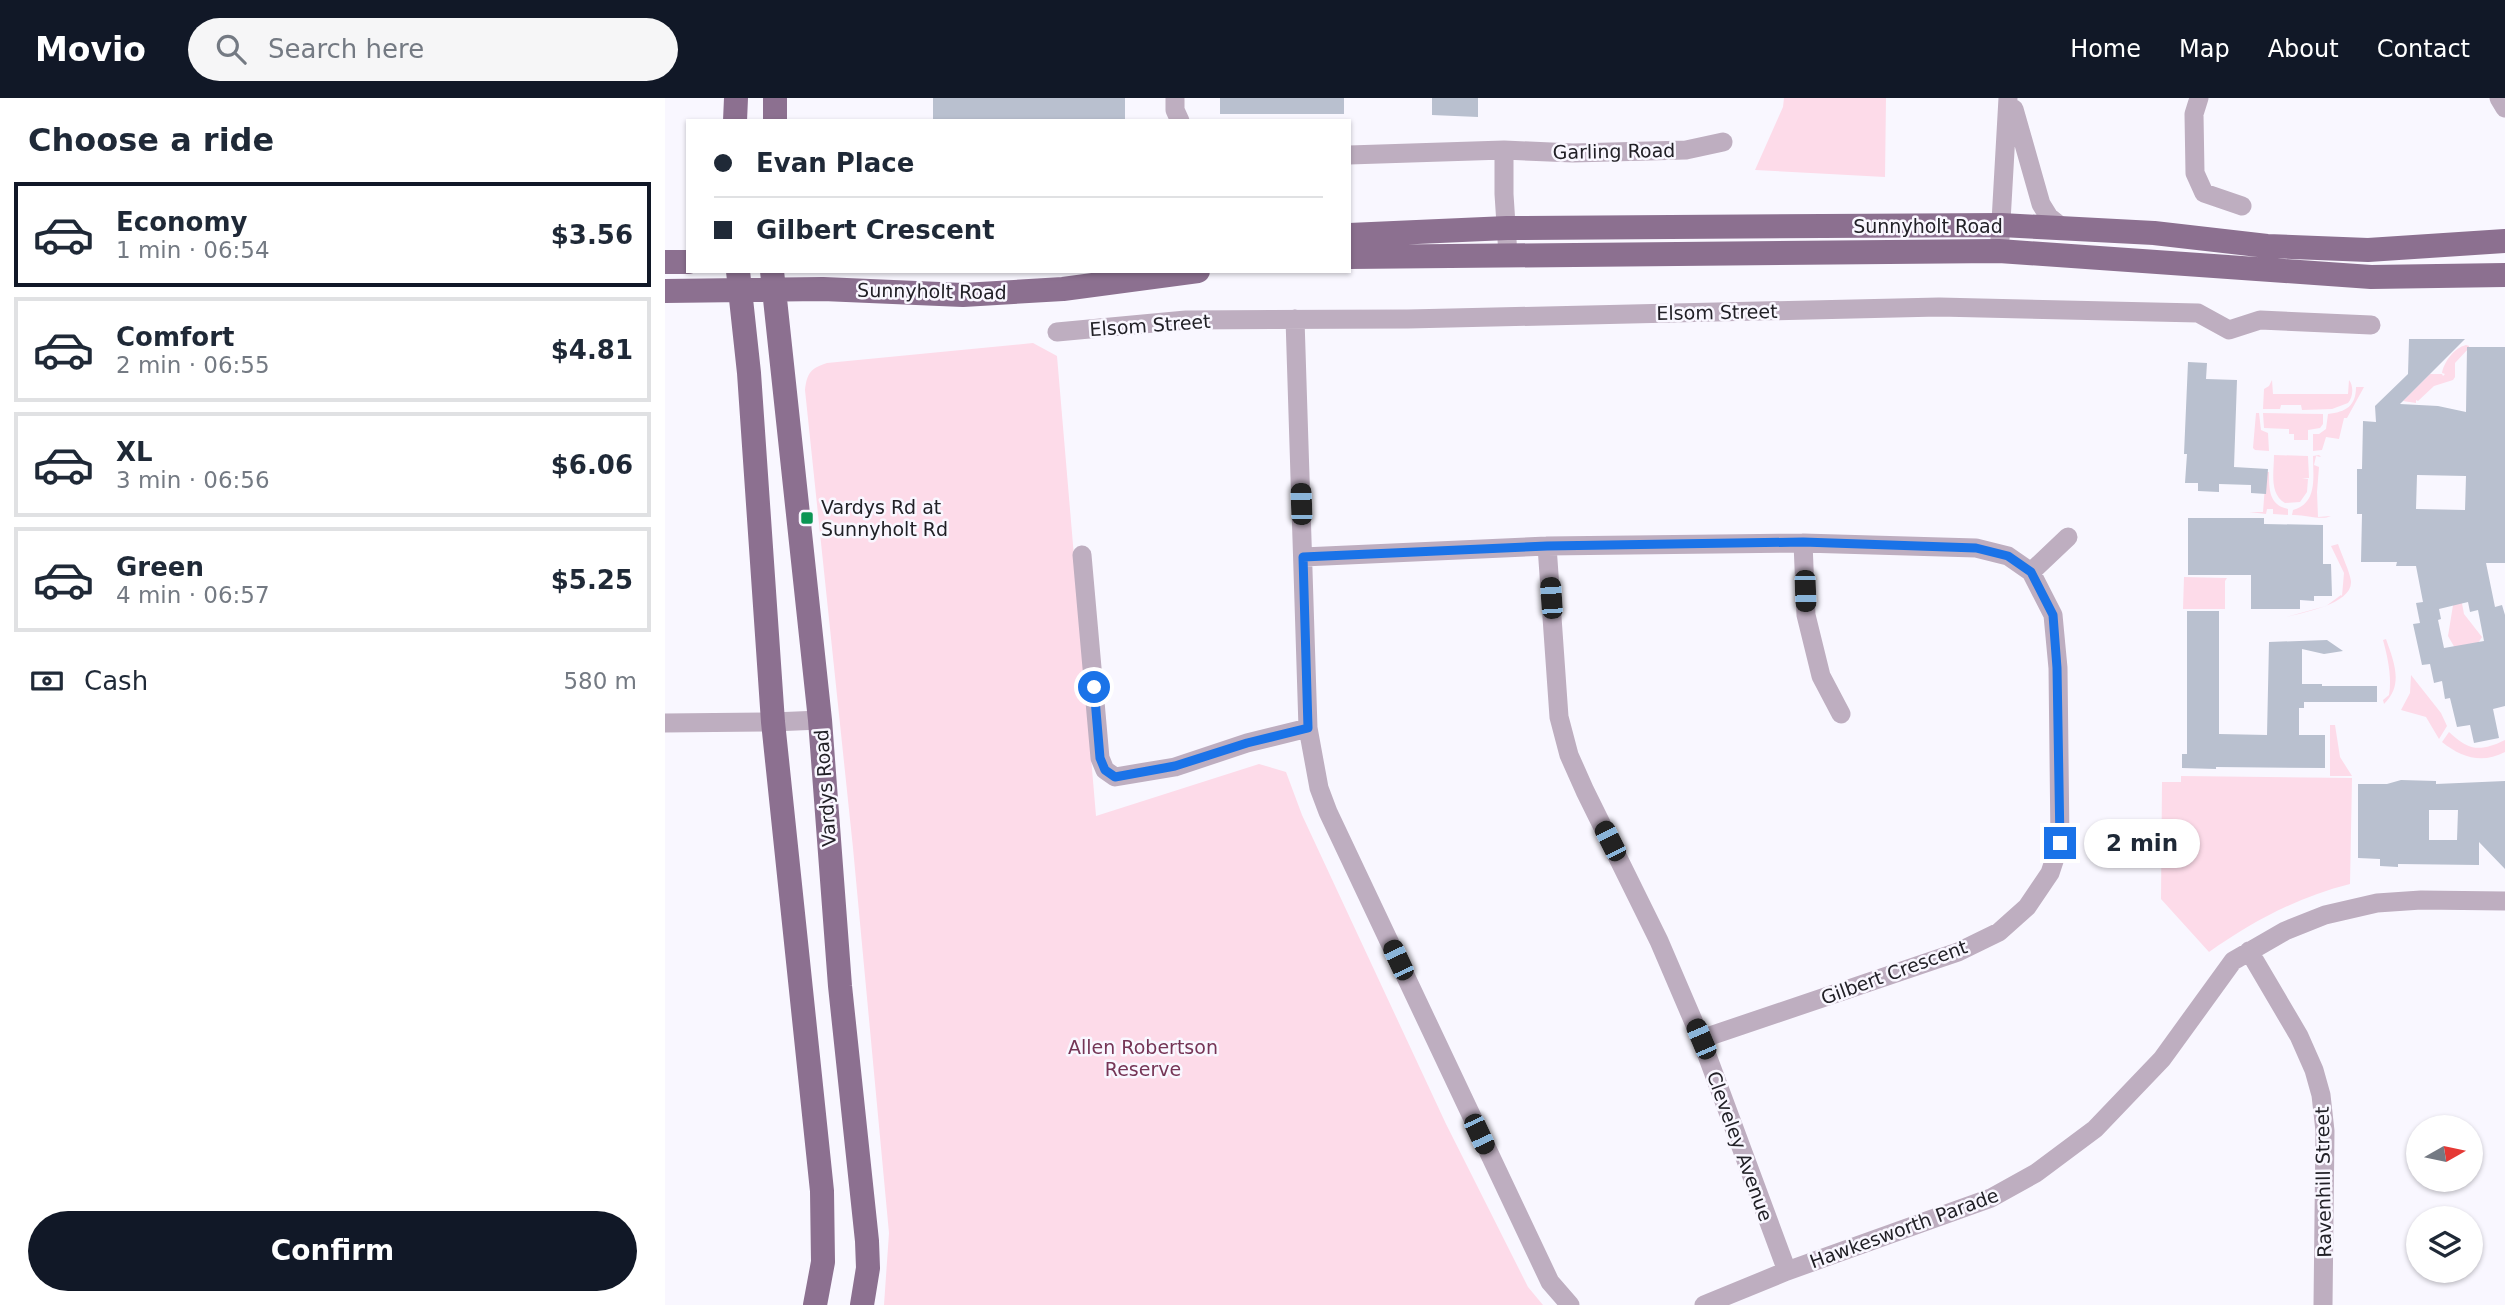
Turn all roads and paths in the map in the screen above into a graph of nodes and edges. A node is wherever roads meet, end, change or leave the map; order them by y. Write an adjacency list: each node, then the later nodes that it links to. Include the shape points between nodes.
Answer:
1 (736, 98): 8 (main road)
2 (775, 98): 9 (main road)
3 (1175, 98): 10 (street)
4 (2010, 98): 15 (street); 17 (street, via 2041,205)
5 (2199, 98): 14 (street, via 2194,114 2195,173 2204,193)
6 (2499, 98): 7 (street)
7 (2505, 108)
8 (735, 119)
9 (775, 119)
10 (1179, 119)
11 (1723, 142): 12 (street, Garling Road, via 1686,149 1586,153)
12 (1504, 150): 13 (street, Garling Road); 16 (street)
13 (1351, 155)
14 (2242, 206)
15 (2001, 225): 16 (main road, Sunnyholt Road); 17 (main road, Sunnyholt Road); 20 (street)
16 (1507, 228): 18 (main road, Sunnyholt Road); 21 (street)
17 (2064, 229): 19 (main road, Sunnyholt Road, via 2368,250)
18 (1351, 235)
19 (2505, 241)
20 (1999, 251): 21 (main road, Sunnyholt Road); 26 (main road, Sunnyholt Road, via 2371,277)
21 (1508, 256): 22 (main road, Sunnyholt Road)
22 (1351, 257)
23 (665, 262): 24 (main road)
24 (686, 262)
25 (1183, 273): 28 (main road, Sunnyholt Road, via 1063,289 963,295 823,289)
26 (2505, 275)
27 (739, 280): 28 (main road, Sunnyholt Road); 29 (main road, Sunnyholt Road); 41 (main road)
28 (773, 280): 40 (main road, Vardys Road)
29 (665, 291)
30 (1295, 319): 31 (street, Elsom Street, via 1939,307 2198,313 2229,330 2260,320); 32 (street, Elsom Street, via 1163,321); 37 (street)
31 (2371, 325)
32 (1058, 332)
33 (2068, 537): 38 (street)
34 (1803, 542): 35 (street); 38 (street, via 1976,548 2008,556); 39 (street, via 1806,615 1821,676)
35 (1547, 546): 37 (street); 46 (street, Cleveley Avenue, via 1559,717 1569,755)
36 (1082, 555): 43 (street, via 1100,758 1105,770 1115,777 1175,766)
37 (1303, 557): 43 (street)
38 (2031, 572): 46 (street, Gilbert Crescent, via 2053,615 2060,843 2050,873 2027,907 1999,932 1958,953)
39 (1841, 714)
40 (820, 720): 41 (street); 49 (main road, Vardys Road, via 837,959 867,1241)
41 (773, 722): 42 (street); 48 (main road, via 822,1191 823,1262)
42 (665, 723)
43 (1308, 728): 50 (street, via 1328,812 1550,1282)
44 (2505, 901): 45 (street, Hawkesworth Parade, via 2358,905 2306,922)
45 (2249, 951): 47 (street, Hawkesworth Parade, via 2233,961 2162,1059 2095,1129 2036,1173 1991,1198); 52 (street, Ravenhill Street, via 2299,1036 2321,1095 2325,1131)
46 (1701, 1039): 47 (street, Cleveley Avenue)
47 (1787, 1271): 51 (street, Hawkesworth Parade)
48 (815, 1305)
49 (862, 1305)
50 (1570, 1305)
51 (1704, 1305)
52 (2323, 1305)

